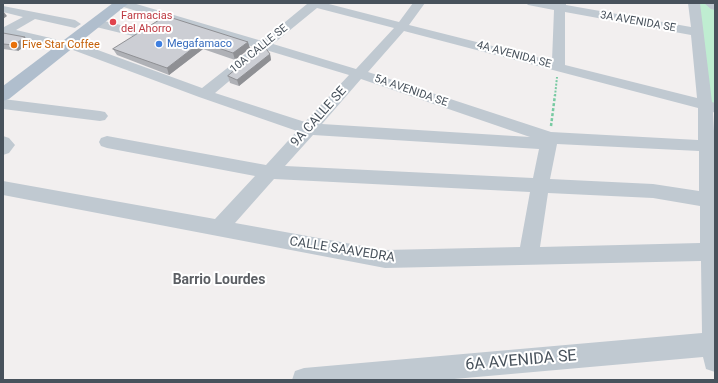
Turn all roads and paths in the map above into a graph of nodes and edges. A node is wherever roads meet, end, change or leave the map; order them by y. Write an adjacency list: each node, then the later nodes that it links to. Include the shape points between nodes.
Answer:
1 (103, 3): 14 (main road)
2 (121, 3): 13 (main road); 21 (street, 5A AVENIDA SE)
3 (313, 3): 15 (street, 4A AVENIDA SE); 21 (street, 10A CALLE SE)
4 (419, 3): 15 (street, 9A CALLE SE)
5 (532, 3): 8 (street, 3A AVENIDA SE)
6 (694, 3): 17 (street)
7 (710, 3): 9 (street)
8 (559, 5): 17 (street, 3A AVENIDA SE); 22 (street)
9 (715, 7)
10 (3, 9): 11 (street)
11 (34, 15): 12 (street); 18 (street, via 8,30 10,33)
12 (53, 19): 14 (street); 18 (street)
13 (96, 23): 16 (street); 20 (main road)
14 (75, 24): 19 (main road)
15 (402, 26): 22 (street, 4A AVENIDA SE); 23 (street, 9A CALLE SE)
16 (133, 32)
17 (697, 32): 28 (street)
18 (27, 37): 19 (street)
19 (51, 42): 24 (main road)
20 (69, 44): 25 (street); 26 (main road)
21 (262, 45): 23 (street, 5A AVENIDA SE); 25 (street, 10A CALLE SE)
22 (558, 67): 28 (street, 4A AVENIDA SE); 31 (path)
23 (359, 74): 30 (street, 9A CALLE SE); 31 (street, 5A AVENIDA SE)
24 (3, 77)
25 (204, 94): 30 (street)
26 (3, 95)
27 (3, 104): 29 (street)
28 (710, 107): 34 (street)
29 (100, 116)
30 (308, 129): 31 (street); 36 (street, 9A CALLE SE)
31 (550, 141): 34 (street, 5A AVENIDA SE); 37 (street)
32 (3, 142): 35 (street, via 7,145)
33 (107, 142): 36 (street)
34 (706, 146): 39 (street)
35 (3, 149)
36 (270, 172): 37 (street); 40 (street, 9A CALLE SE)
37 (540, 186): 39 (street, via 653,191); 42 (street)
38 (3, 188): 40 (street, CALLE SAAVEDRA)
39 (711, 213): 41 (street)
40 (218, 229): 42 (street, CALLE SAAVEDRA, via 385,259)
41 (711, 252): 42 (street, CALLE SAAVEDRA); 43 (street)
42 (528, 256)
43 (715, 352): 44 (street, 6A AVENIDA SE)
44 (319, 379)

